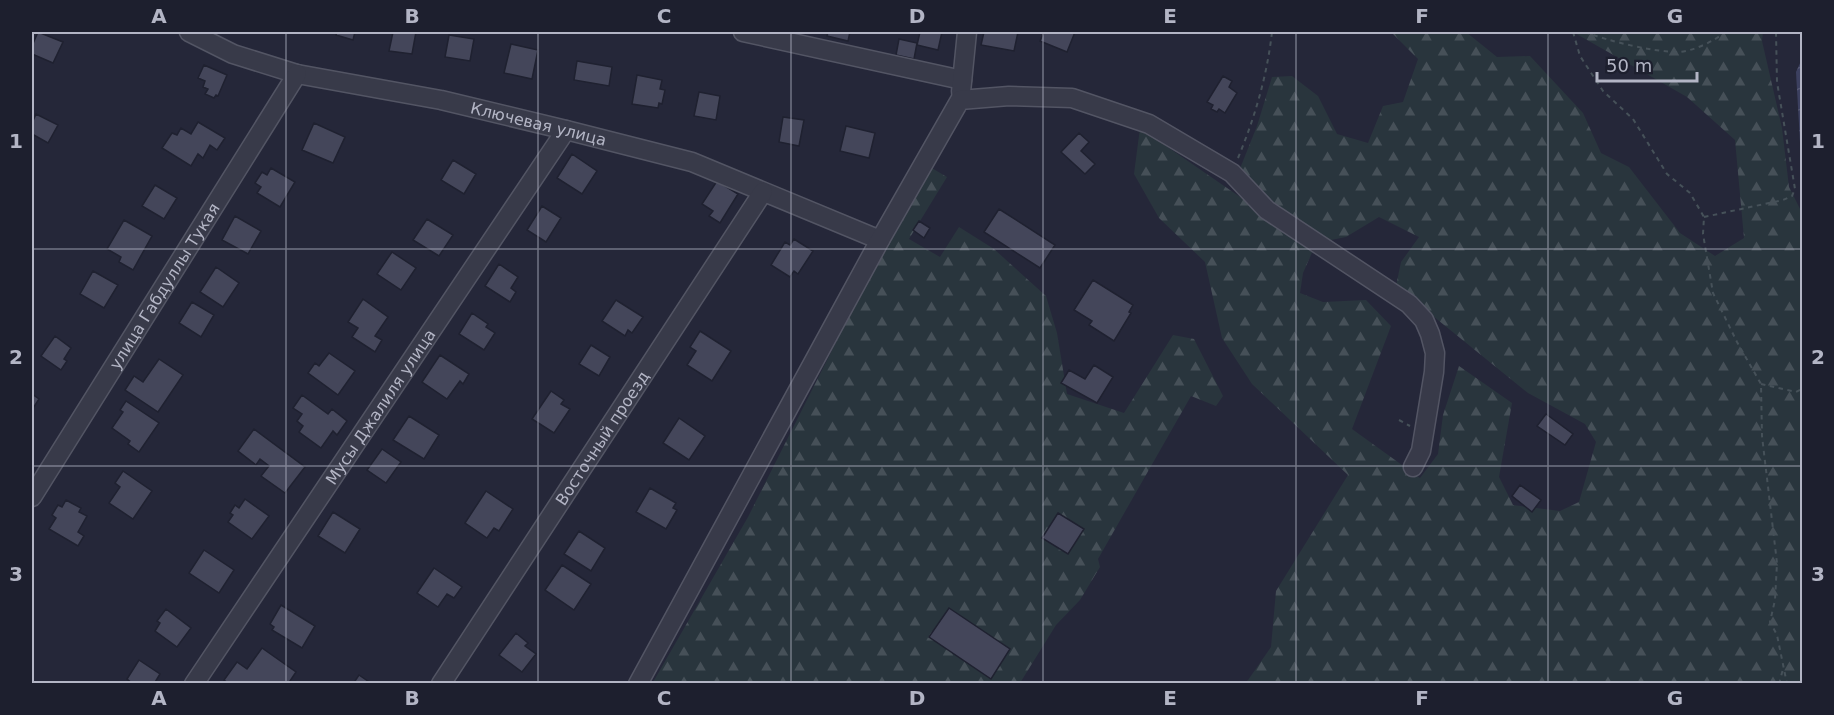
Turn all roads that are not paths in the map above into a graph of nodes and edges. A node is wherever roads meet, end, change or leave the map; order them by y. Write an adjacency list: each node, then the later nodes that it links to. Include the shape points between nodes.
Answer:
1 (189, 32): 4 (street, Ключевая улица, via 233,54)
2 (744, 32): 5 (street)
3 (967, 32): 5 (street)
4 (297, 74): 7 (street, Ключевая улица, via 441,100); 11 (street, улица Габдуллы Тукая)
5 (962, 80): 6 (street)
6 (960, 100): 9 (street); 10 (street, via 1009,96 1072,98 1149,124 1232,172 1267,210 1393,292 1424,320 1435,352 1421,451)
7 (566, 130): 8 (street, Ключевая улица, via 692,162); 12 (street, Мусы Джалиля улица)
8 (763, 192): 9 (street, Ключевая улица); 13 (street, Восточный проезд)
9 (880, 240): 14 (street)
10 (1413, 467)
11 (32, 497)
12 (194, 684)
13 (441, 684)
14 (638, 684)

